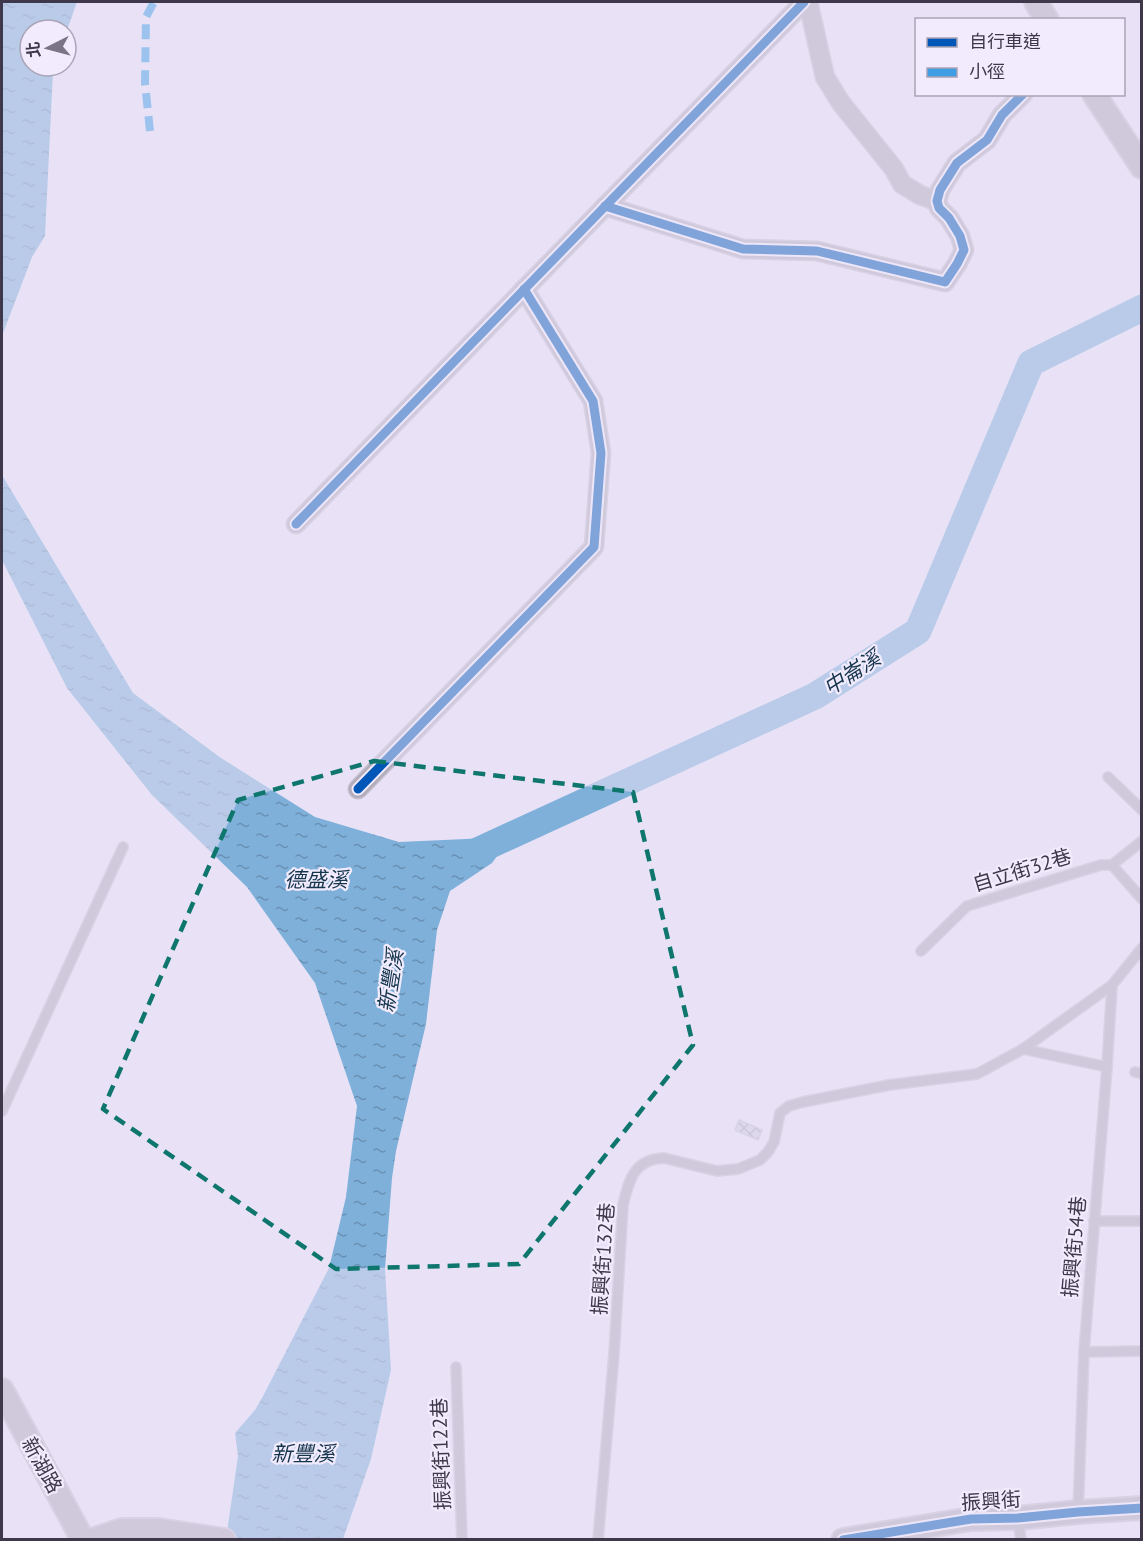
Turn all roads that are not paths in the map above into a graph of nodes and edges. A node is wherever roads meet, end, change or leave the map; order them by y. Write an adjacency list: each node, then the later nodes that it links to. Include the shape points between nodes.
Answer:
1 (806, 2): 7 (street, via 825,77 841,103 902,184); 8 (street)
2 (1036, 2): 3 (street)
3 (1046, 18)
4 (1021, 96): 7 (street, via 1002,115 987,140 957,163)
5 (1095, 96): 6 (street)
6 (1142, 167)
7 (937, 201): 8 (street, via 960,236 964,250 945,282 817,250 743,249)
8 (605, 206): 9 (street)
9 (524, 289): 10 (street); 12 (street, via 593,401 601,453 594,548)
10 (296, 524)
11 (1108, 777): 13 (lane)
12 (358, 789)
13 (1142, 810)
14 (1142, 841): 16 (lane, 自立街32巷)
15 (123, 847): 23 (lane)
16 (1112, 865): 17 (lane); 19 (lane, 自立街32巷, via 1101,864 967,906)
17 (1142, 899)
18 (1142, 948): 20 (lane)
19 (921, 951)
20 (1112, 985): 21 (lane); 22 (lane, 振興街54巷)
21 (1023, 1049): 22 (lane); 37 (lane, 振興街132巷, via 977,1074 889,1085 789,1106 780,1113 768,1152 760,1160 738,1169 717,1170 664,1158 640,1164 629,1181 623,1205)
22 (1107, 1067): 24 (lane, 振興街54巷)
23 (2, 1111)
24 (1094, 1221): 25 (lane); 27 (lane, 振興街54巷)
25 (1142, 1221)
26 (1142, 1351): 27 (lane)
27 (1084, 1352): 31 (lane, 振興街54巷)
28 (456, 1367): 36 (lane, 振興街122巷)
29 (2, 1390): 33 (street, 新湖路)
30 (1142, 1508): 31 (street, 振興街)
31 (1078, 1512): 32 (street, 振興街)
32 (1019, 1529): 38 (street, 振興街, via 971,1519)
33 (83, 1539)
34 (92, 1539): 35 (street, via 122,1530 158,1530)
35 (224, 1539)
36 (462, 1539)
37 (598, 1539)
38 (843, 1539)

